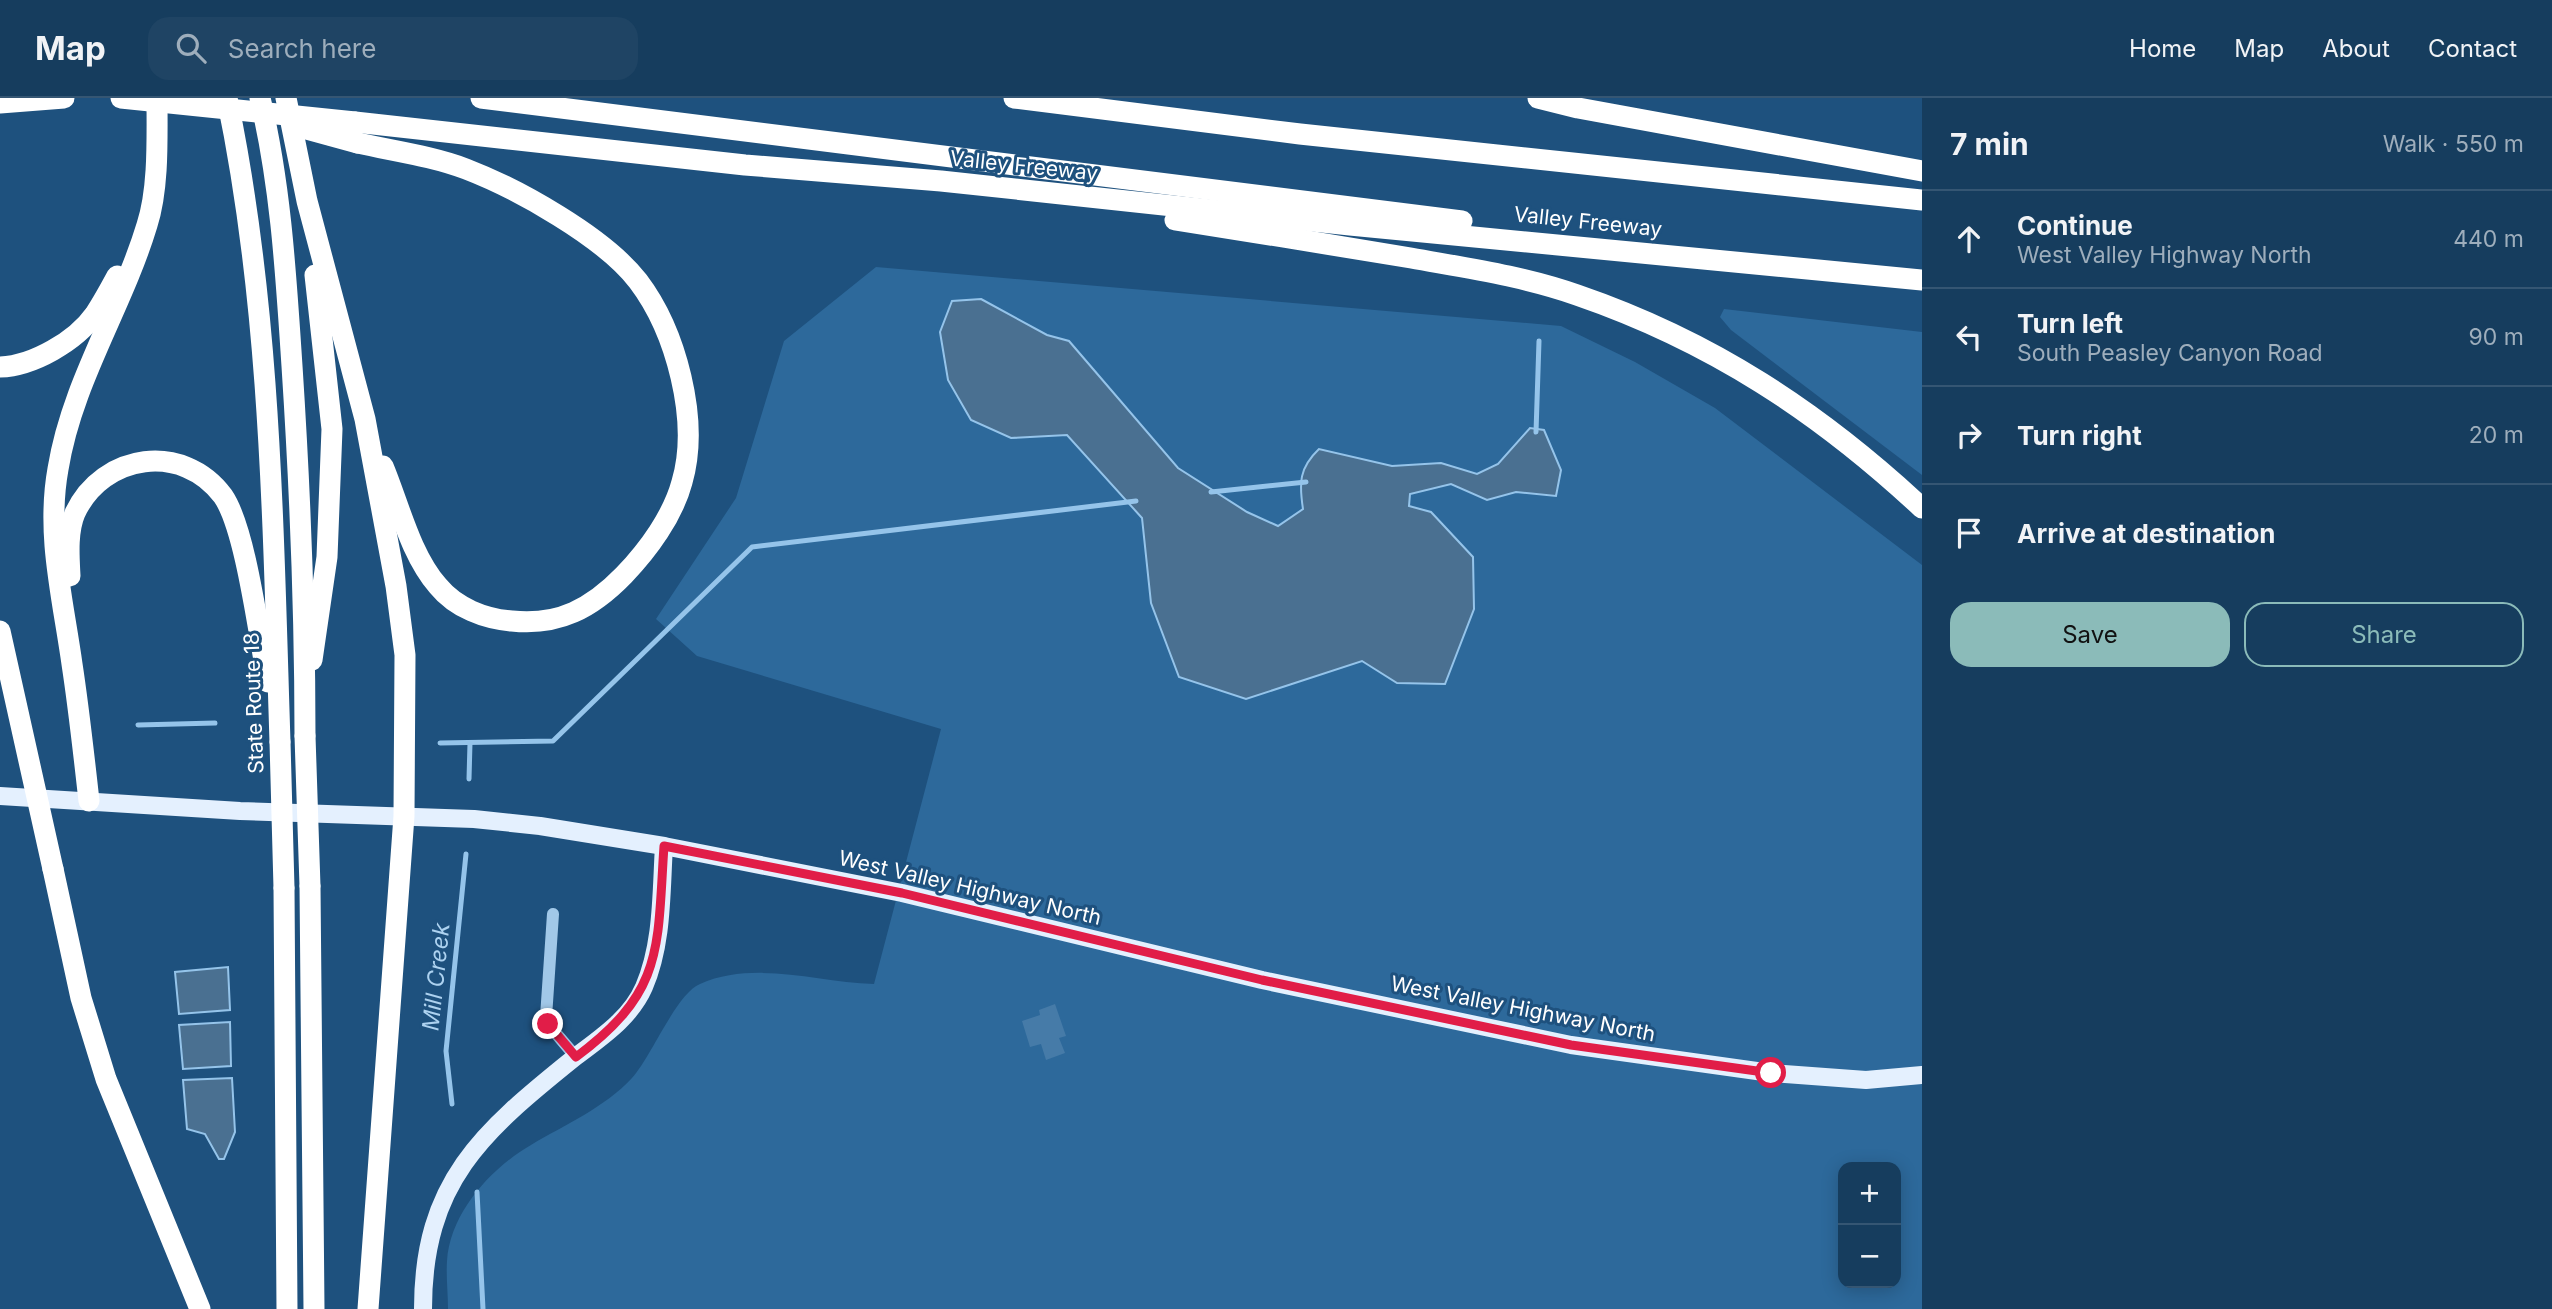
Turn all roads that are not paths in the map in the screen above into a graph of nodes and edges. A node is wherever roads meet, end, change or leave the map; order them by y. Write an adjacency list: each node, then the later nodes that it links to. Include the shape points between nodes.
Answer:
1 (64, 98): 9 (highway)
2 (121, 98): 10 (highway, bridge)
3 (158, 98): 16 (highway)
4 (260, 98): 24 (highway, via 273,153 286,278 300,488)
5 (286, 98): 15 (highway)
6 (481, 98): 17 (highway, via 1497,225)
7 (1014, 98): 14 (highway, via 1300,134)
8 (1538, 98): 12 (highway)
9 (0, 103)
10 (225, 103): 11 (highway, bridge); 25 (highway, State Route 18, via 240,159 257,298 272,499)
11 (356, 132): 13 (highway, Valley Freeway); 20 (highway, via 466,169 499,185 572,225 638,281 673,344 682,384 688,415 682,482 640,559 603,597 575,614 552,620 486,619 437,585 417,552)
12 (1922, 171)
13 (942, 181): 17 (highway, Valley Freeway); 21 (highway, via 1476,270 1576,294 1673,333 1788,398 1861,453)
14 (1922, 200)
15 (307, 201): 20 (highway); 24 (highway, via 332,429 327,557)
16 (148, 223): 19 (highway, via 94,316 46,354); 23 (highway, via 86,373 58,466 52,529)
17 (1541, 242): 18 (highway, Valley Freeway)
18 (1922, 280)
19 (0, 367)
20 (365, 419): 28 (highway, via 405,655)
21 (1922, 508)
22 (0, 631): 33 (highway, bridge, via 81,998 106,1079)
23 (73, 666): 25 (highway, via 69,551 75,514 100,480 117,468 157,459 177,463 211,483 231,511); 27 (highway)
24 (305, 693): 35 (highway, bridge)
25 (280, 742): 34 (highway, State Route 18, bridge)
26 (0, 796): 27 (main road, West Valley Highway North)
27 (89, 801): 28 (main road, West Valley Highway North)
28 (404, 816): 29 (main road, West Valley Highway North, via 530,825); 36 (highway)
29 (664, 846): 31 (main road, via 657,943 644,988 612,1029); 32 (main road, West Valley Highway North, via 902,893 1262,980 1571,1045 1771,1073 1866,1080)
30 (553, 914): 31 (lane, via 546,1017)
31 (576, 1057): 37 (main road, via 492,1127 464,1160 443,1198 425,1254)
32 (1922, 1075)
33 (200, 1309)
34 (287, 1309)
35 (314, 1309)
36 (368, 1309)
37 (423, 1309)

